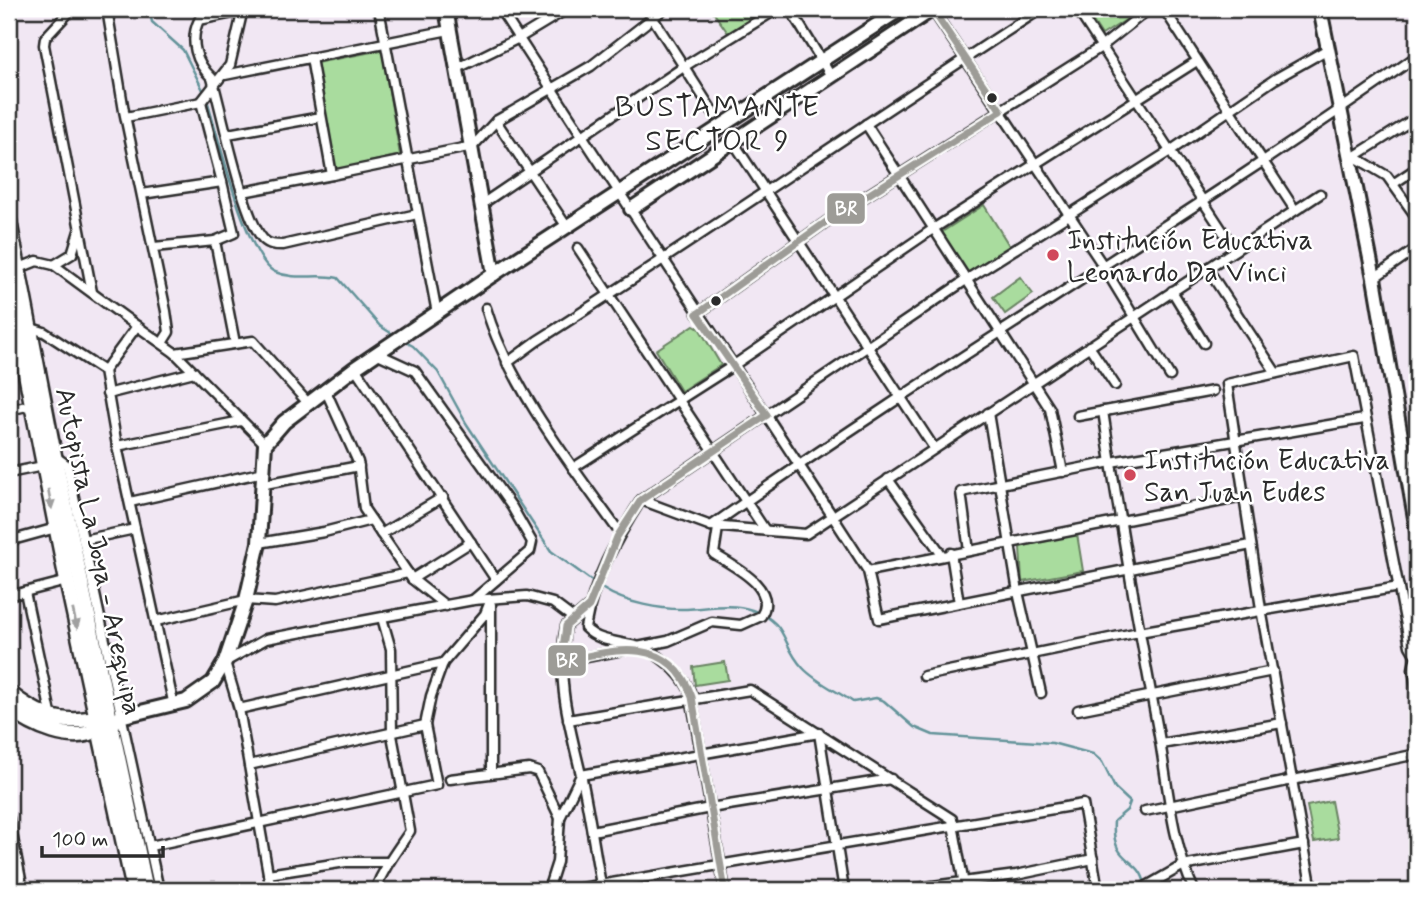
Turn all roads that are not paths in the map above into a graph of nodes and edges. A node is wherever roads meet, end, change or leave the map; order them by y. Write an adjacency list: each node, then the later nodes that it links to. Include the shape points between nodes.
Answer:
1 (72, 9): 76 (street, via 45,38 44,45)
2 (107, 9): 43 (street)
3 (254, 9): 19 (street)
4 (379, 9): 23 (street)
5 (446, 9): 21 (street)
6 (500, 9): 22 (street)
7 (566, 9): 22 (street)
8 (647, 9): 20 (street)
9 (664, 9): 20 (street)
10 (777, 9): 31 (street)
11 (790, 9): 29 (street)
12 (901, 9): 29 (street)
13 (933, 9): 28 (street); 34 (street)
14 (1041, 9): 28 (street)
15 (1077, 9): 24 (street)
16 (1150, 9): 24 (street)
17 (1164, 9): 30 (street)
18 (1320, 9): 25 (street)
19 (243, 10): 33 (street); 35 (street, via 199,20 197,25 199,65)
20 (653, 18): 31 (street); 36 (street, via 591,66)
21 (449, 30): 23 (street); 32 (street)
22 (519, 38): 32 (street); 36 (street)
23 (386, 44): 27 (street); 54 (street)
24 (1101, 47): 37 (street); 40 (street)
25 (1328, 49): 39 (street); 41 (street)
26 (1417, 57): 39 (street)
27 (311, 58): 33 (street); 44 (street)
28 (965, 60): 40 (street); 47 (street)
29 (822, 61): 34 (street); 65 (street)
30 (1197, 61): 37 (street); 41 (street)
31 (684, 66): 42 (street); 49 (street)
32 (456, 69): 51 (street)
33 (225, 75): 35 (street)
34 (831, 76): 50 (street)
35 (214, 87): 38 (street); 48 (street)
36 (551, 88): 46 (street); 49 (street)
37 (1136, 99): 52 (street); 56 (street)
38 (201, 102): 43 (street); 61 (street)
39 (1339, 110): 53 (street); 55 (street)
40 (1001, 111): 56 (street); 60 (street)
41 (1230, 111): 52 (street); 55 (street)
42 (715, 115)
43 (126, 117): 66 (street)
44 (321, 117): 48 (street); 59 (street)
45 (1417, 117): 53 (street)
46 (496, 121): 51 (street); 58 (street)
47 (866, 124): 60 (street); 64 (street)
48 (228, 134): 63 (street)
49 (583, 138): 58 (street); 65 (street)
50 (734, 143): 64 (street); 70 (street)
51 (473, 146): 54 (street); 69 (street)
52 (1170, 151): 68 (street); 73 (street)
53 (1353, 157): 62 (street); 91 (street)
54 (406, 158): 59 (street); 72 (street)
55 (1262, 160): 68 (street); 71 (street)
56 (1037, 165): 73 (street); 78 (street)
57 (1417, 168): 62 (street)
58 (530, 172): 69 (street); 77 (street)
59 (332, 175): 63 (street)
60 (899, 178): 78 (street); 80 (street)
61 (222, 182): 66 (street); 79 (street, via 234,233)
62 (1393, 184): 74 (street)
63 (243, 192): 72 (street, via 260,236 273,245)
64 (767, 192): 80 (street); 85 (street)
65 (620, 193): 70 (street); 77 (street)
66 (142, 194): 81 (street)
67 (1320, 194): 71 (street)
68 (1202, 200): 84 (street); 86 (street)
69 (482, 204): 90 (street)
70 (631, 209): 85 (street)
71 (1295, 210): 84 (street)
72 (416, 214): 99 (street)
73 (1068, 215): 86 (street); 92 (street)
74 (1417, 218)
75 (9, 221): 89 (main road, Autopista La Joya - Arequipa)
76 (79, 224): 87 (street, via 72,254); 95 (street)
77 (567, 227): 90 (street)
78 (933, 229): 92 (street); 97 (street)
79 (215, 240): 81 (street); 106 (street)
80 (800, 243): 97 (street); 100 (street)
81 (154, 247): 105 (street, via 169,331)
82 (1417, 247): 91 (street)
83 (578, 248): 96 (street)
84 (1235, 250): 88 (street)
85 (664, 258): 96 (street); 100 (street)
86 (1102, 264): 101 (street); 104 (street)
87 (54, 265): 89 (street, via 43,260); 95 (street)
88 (1207, 268): 94 (street); 117 (street)
89 (17, 269): 103 (main road, Autopista La Joya - Arequipa)
90 (494, 274): 99 (street)
91 (1374, 278): 141 (street)
92 (966, 280): 104 (street); 109 (street)
93 (9, 288): 103 (main road, Autopista La Joya - Arequipa)
94 (1172, 291): 101 (street); 107 (street)
95 (92, 292): 102 (street)
96 (610, 295): 112 (street); 125 (street)
97 (835, 297): 109 (street); 113 (street)
98 (486, 309): 112 (street)
99 (437, 313): 111 (street)
100 (697, 314): 113 (street)
101 (1135, 316): 108 (street); 118 (street)
102 (137, 326): 105 (street); 115 (street)
103 (18, 331): 115 (street, via 44,332); 127 (main road, Autopista La Joya - Arequipa); 142 (main road, Autopista La Joya - Arequipa)
104 (998, 331): 119 (street); 124 (street)
105 (162, 343): 110 (street)
106 (235, 343): 110 (street); 126 (street, via 253,341)
107 (1204, 344)
108 (1089, 346): 119 (street); 120 (street)
109 (868, 347): 124 (street); 131 (street)
110 (175, 352): 116 (street)
111 (376, 353): 114 (street); 178 (street, via 415,371 532,542 530,551)
112 (508, 363): 146 (street)
113 (734, 365): 125 (street); 131 (street)
114 (355, 368): 121 (street); 152 (street)
115 (104, 371): 123 (street)
116 (194, 372): 123 (street); 134 (street)
117 (1276, 373): 133 (street, via 1354,356); 135 (street, via 1227,384)
118 (1170, 376)
119 (1033, 383): 130 (street); 147 (street, via 1050,410)
120 (1115, 386)
121 (325, 389): 126 (street); 145 (street)
122 (1213, 391): 129 (street)
123 (107, 394): 137 (street)
124 (900, 398): 138 (street); 144 (street)
125 (678, 400): 139 (street); 146 (street)
126 (308, 402): 136 (street)
127 (31, 405): 128 (street); 142 (main road, Autopista La Joya - Arequipa)
128 (9, 411)
129 (1103, 411): 132 (street); 143 (street)
130 (988, 412): 138 (street); 151 (street)
131 (766, 415): 139 (street); 144 (street)
132 (1078, 416)
133 (1364, 419): 135 (street); 180 (street)
134 (242, 421): 136 (street); 137 (street)
135 (1236, 442): 143 (street); 153 (street)
136 (265, 444): 149 (street)
137 (117, 446): 156 (street)
138 (934, 449): 150 (street)
139 (712, 450): 154 (street); 155 (street)
140 (1417, 451): 141 (street)
141 (1405, 460): 164 (street)
142 (48, 461): 148 (street); 161 (main road, Autopista La Joya - Arequipa, one-way to 161); 167 (street, via 67,465); 215 (main road, Autopista La Joya - Arequipa)
143 (1111, 462): 147 (street); 158 (street)
144 (799, 465): 155 (street); 157 (street)
145 (359, 466): 149 (street); 159 (street, via 363,509)
146 (573, 468): 165 (street)
147 (1063, 472): 151 (street)
148 (9, 473)
149 (264, 478): 156 (street); 171 (street)
150 (888, 479): 157 (street); 174 (street)
151 (1002, 484): 169 (street); 173 (street, via 961,492)
152 (443, 497): 166 (street); 170 (street)
153 (1243, 497): 158 (street); 172 (street)
154 (641, 500): 160 (street); 165 (street)
155 (747, 501): 160 (street); 163 (street)
156 (130, 502): 162 (street)
157 (832, 516): 163 (street, via 806,534); 176 (street)
158 (1118, 519): 169 (street); 175 (street)
159 (371, 520): 166 (street); 171 (street)
160 (715, 527): 163 (street); 195 (street, via 713,554 762,591 766,605 761,616 741,625 712,622 668,641)
161 (56, 528): 168 (street); 179 (main road, Autopista La Joya - Arequipa)
162 (135, 529): 167 (street); 193 (street)
163 (765, 530)
164 (1417, 530)
165 (620, 533): 189 (street)
166 (381, 534): 177 (street)
167 (83, 540): 215 (street)
168 (9, 541)
169 (1011, 541): 173 (street); 182 (street)
170 (471, 542): 177 (street); 178 (street)
171 (259, 543): 185 (street)
172 (1251, 545): 175 (street); 190 (street)
173 (969, 551): 174 (street)
174 (946, 554): 176 (street); 187 (street)
175 (1128, 570): 182 (street); 194 (street)
176 (868, 571): 187 (street, via 879,619)
177 (410, 576): 185 (street, via 275,601); 188 (street)
178 (496, 580): 186 (street)
179 (66, 581): 181 (street); 215 (main road, Autopista La Joya - Arequipa, one-way to 215)
180 (1399, 587): 190 (street); 205 (street, via 1416,656)
181 (25, 592): 183 (street); 212 (street)
182 (1018, 592): 187 (street); 196 (street)
183 (9, 596)
184 (491, 599): 186 (street); 192 (street, via 527,596 553,603); 199 (street, via 485,614); 223 (street)
185 (246, 600): 193 (street); 197 (street)
186 (473, 600): 188 (street)
187 (959, 603)
188 (446, 606): 191 (street)
189 (589, 606): 192 (street); 195 (street, via 585,628 594,637)
190 (1261, 609): 194 (street); 200 (street)
191 (382, 618): 197 (street, via 266,639); 202 (street, via 391,649)
192 (573, 618): 198 (street, via 566,626)
193 (156, 621): 208 (street)
194 (1139, 632): 196 (street); 206 (street)
195 (639, 647): 198 (street); 207 (street, via 676,671)
196 (1032, 654): 201 (street); 204 (street)
197 (225, 662): 208 (street, via 213,682); 210 (street)
198 (561, 662): 213 (street)
199 (443, 663): 202 (street); 216 (street)
200 (1273, 671): 206 (street); 214 (street)
201 (924, 676)
202 (391, 677): 210 (street); 218 (street)
203 (9, 693): 212 (main road)
204 (1041, 693)
205 (1417, 693)
206 (1151, 694): 211 (street); 219 (street)
207 (692, 697): 213 (street); 217 (street, via 750,690); 220 (street)
208 (174, 706): 215 (street)
209 (9, 708): 215 (main road, via 29,722 61,733 91,734)
210 (239, 709): 222 (street)
211 (1079, 710)
212 (52, 718): 215 (main road)
213 (568, 720): 224 (street)
214 (1282, 723): 219 (street); 227 (street)
215 (113, 725): 240 (street); 249 (main road, Autopista La Joya - Arequipa); 250 (main road, Autopista La Joya - Arequipa)
216 (425, 725): 218 (street); 229 (street, via 437,785)
217 (819, 733): 220 (street); 226 (street); 228 (street)
218 (392, 735): 222 (street); 229 (street)
219 (1161, 744): 230 (street)
220 (699, 752): 224 (street); 231 (street)
221 (1417, 754): 227 (street)
222 (249, 765): 235 (street)
223 (491, 773): 225 (street); 234 (street, via 538,772)
224 (581, 775): 234 (street); 237 (street)
225 (450, 779)
226 (891, 779): 228 (street); 236 (street, via 952,819)
227 (1293, 782): 230 (street); 238 (street)
228 (826, 791): 231 (street); 239 (street)
229 (403, 793): 235 (street); 242 (street, via 410,831)
230 (1170, 806): 232 (street); 244 (street)
231 (710, 808): 237 (street); 243 (street)
232 (1145, 811)
233 (9, 818): 248 (street)
234 (560, 818): 254 (street, via 557,862)
235 (260, 824): 240 (street); 245 (street)
236 (954, 827): 239 (street); 241 (street, via 1083,804); 246 (street)
237 (592, 831): 247 (street)
238 (1304, 844): 244 (street); 262 (street)
239 (836, 845): 243 (street); 257 (street)
240 (150, 846): 251 (street)
241 (1093, 859): 246 (street); 259 (street)
242 (386, 862): 245 (street, via 346,862); 253 (street)
243 (720, 865): 247 (street); 256 (street)
244 (1182, 866): 260 (street); 261 (street)
245 (268, 874): 252 (street)
246 (964, 887): 258 (street)
247 (601, 889): 255 (street)
248 (23, 890)
249 (134, 890)
250 (146, 890)
251 (159, 890)
252 (271, 890)
253 (375, 890)
254 (548, 890)
255 (570, 890)
256 (724, 890)
257 (845, 890)
258 (902, 890)
259 (1098, 890)
260 (1140, 890)
261 (1194, 890)
262 (1312, 890)

